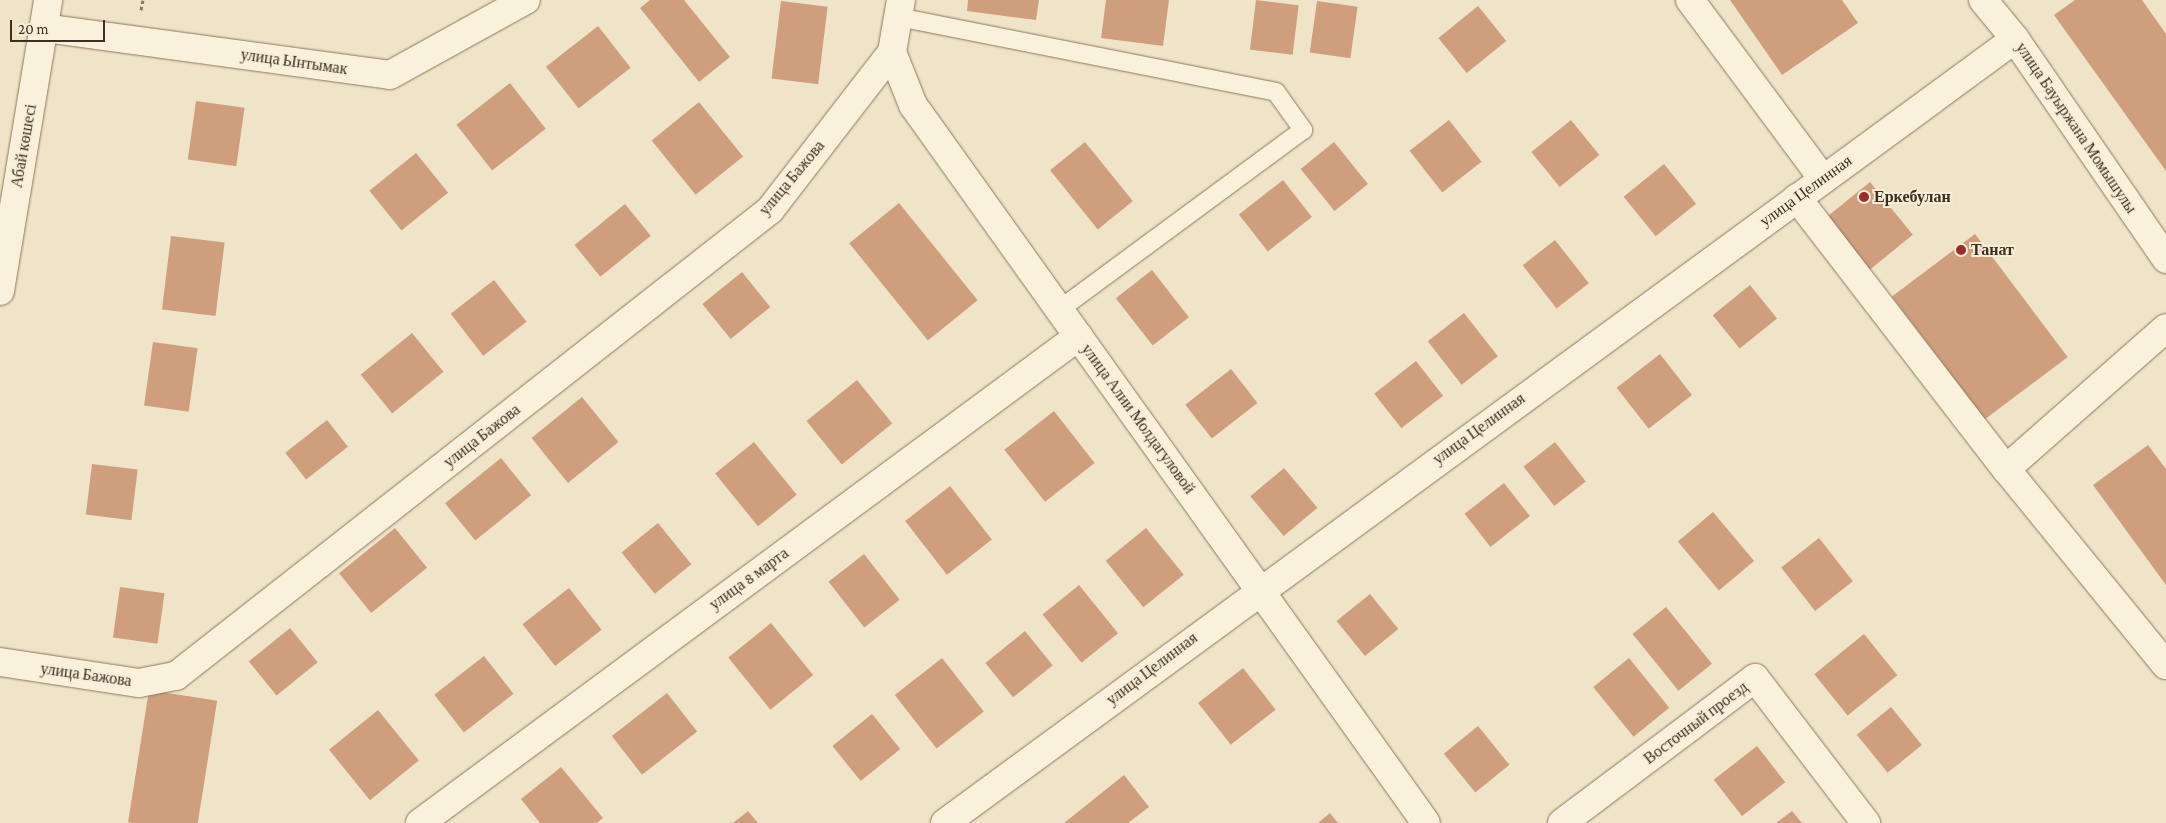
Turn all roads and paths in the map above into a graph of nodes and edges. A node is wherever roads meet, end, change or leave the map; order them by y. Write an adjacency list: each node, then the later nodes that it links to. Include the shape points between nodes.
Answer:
1 (48, 0): 6 (street, Абай көшесі)
2 (526, 0): 6 (street, улица Ынтымак, via 390,75)
3 (1690, 0): 9 (street)
4 (1983, 0): 7 (street, улица Бауыржана Момышулы)
5 (900, 8): 8 (street); 14 (lane, via 1276,92 1303,130)
6 (44, 28): 11 (street, Абай көшесі)
7 (2015, 40): 9 (street, улица Целинная); 12 (street, улица Бауыржана Момышулы)
8 (892, 52): 14 (street, улица Алии Молдагуловой, via 913,105); 19 (street, улица Бажова, via 770,210 176,676 138,683)
9 (1823, 179): 10 (street, улица Целинная)
10 (1797, 198): 17 (street); 18 (street, улица Целинная)
11 (6, 209): 13 (street, Абай көшесі)
12 (2166, 259)
13 (0, 291)
14 (1060, 310): 16 (street, улица Алии Молдагуловой)
15 (2166, 328): 17 (street)
16 (1079, 336): 18 (street, улица Алии Молдагуловой); 22 (street, улица 8 марта)
17 (2006, 469): 20 (street)
18 (1260, 588): 21 (street, улица Целинная); 23 (street, улица Алии Молдагуловой)
19 (0, 662)
20 (2166, 665)
21 (954, 821)
22 (420, 823)
23 (1426, 823)
24 (1562, 823): 25 (street, Восточный проезд, via 1755,678)
25 (1866, 823)

